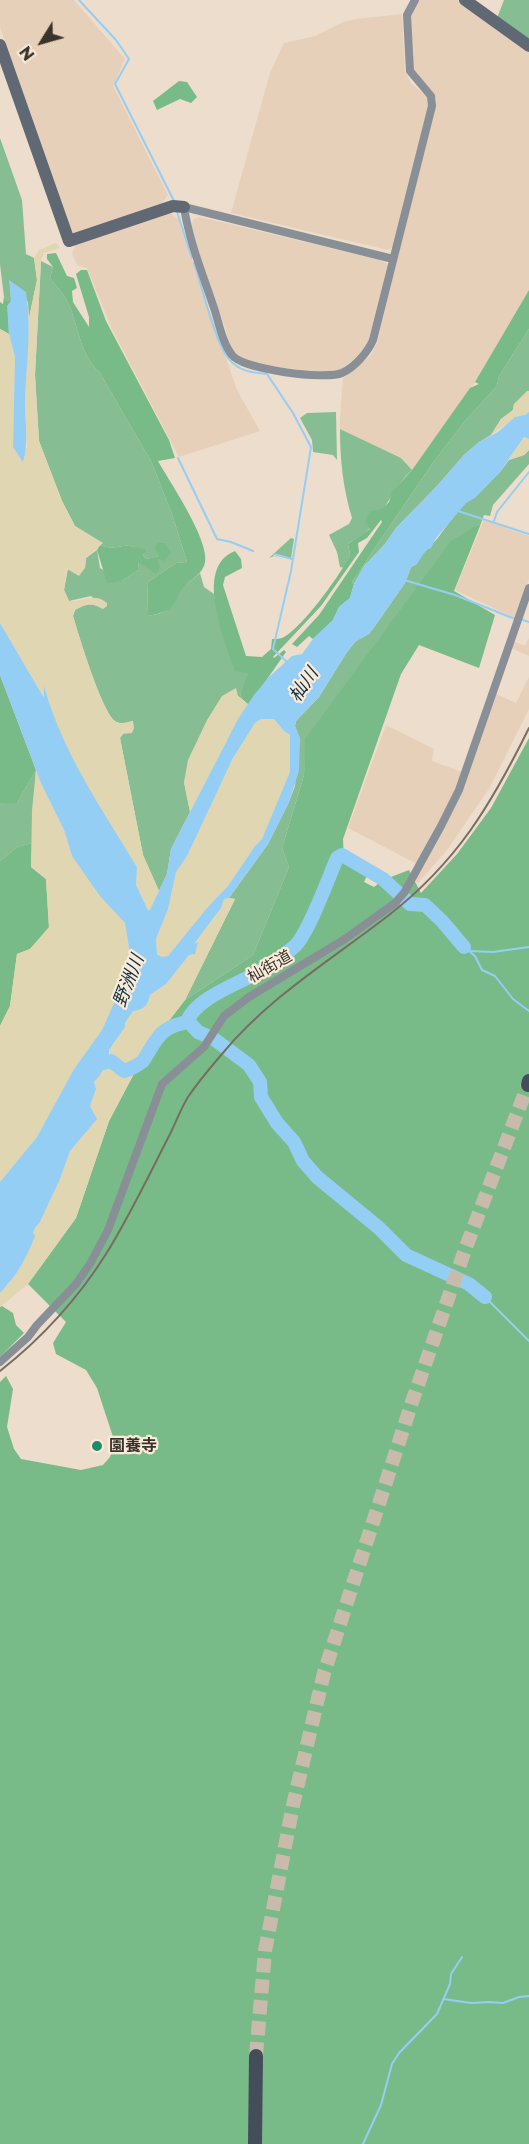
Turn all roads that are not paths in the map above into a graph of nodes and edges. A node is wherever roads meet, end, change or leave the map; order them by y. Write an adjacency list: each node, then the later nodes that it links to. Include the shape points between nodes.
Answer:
1 (415, 0): 6 (street, via 407,15 410,71 431,96 432,106)
2 (465, 0): 4 (street)
3 (0, 45): 5 (street, via 69,241)
4 (529, 46)
5 (178, 206): 6 (street); 6 (street, via 228,349 238,362 252,367 325,375 344,372 371,346)
6 (393, 259)
7 (529, 588): 8 (street, 杣街道, via 459,790 404,893 345,939 224,1016 204,1047 162,1084 108,1230 90,1264 28,1338)
8 (0, 1362)
9 (256, 2056): 10 (main road)
10 (255, 2144)

